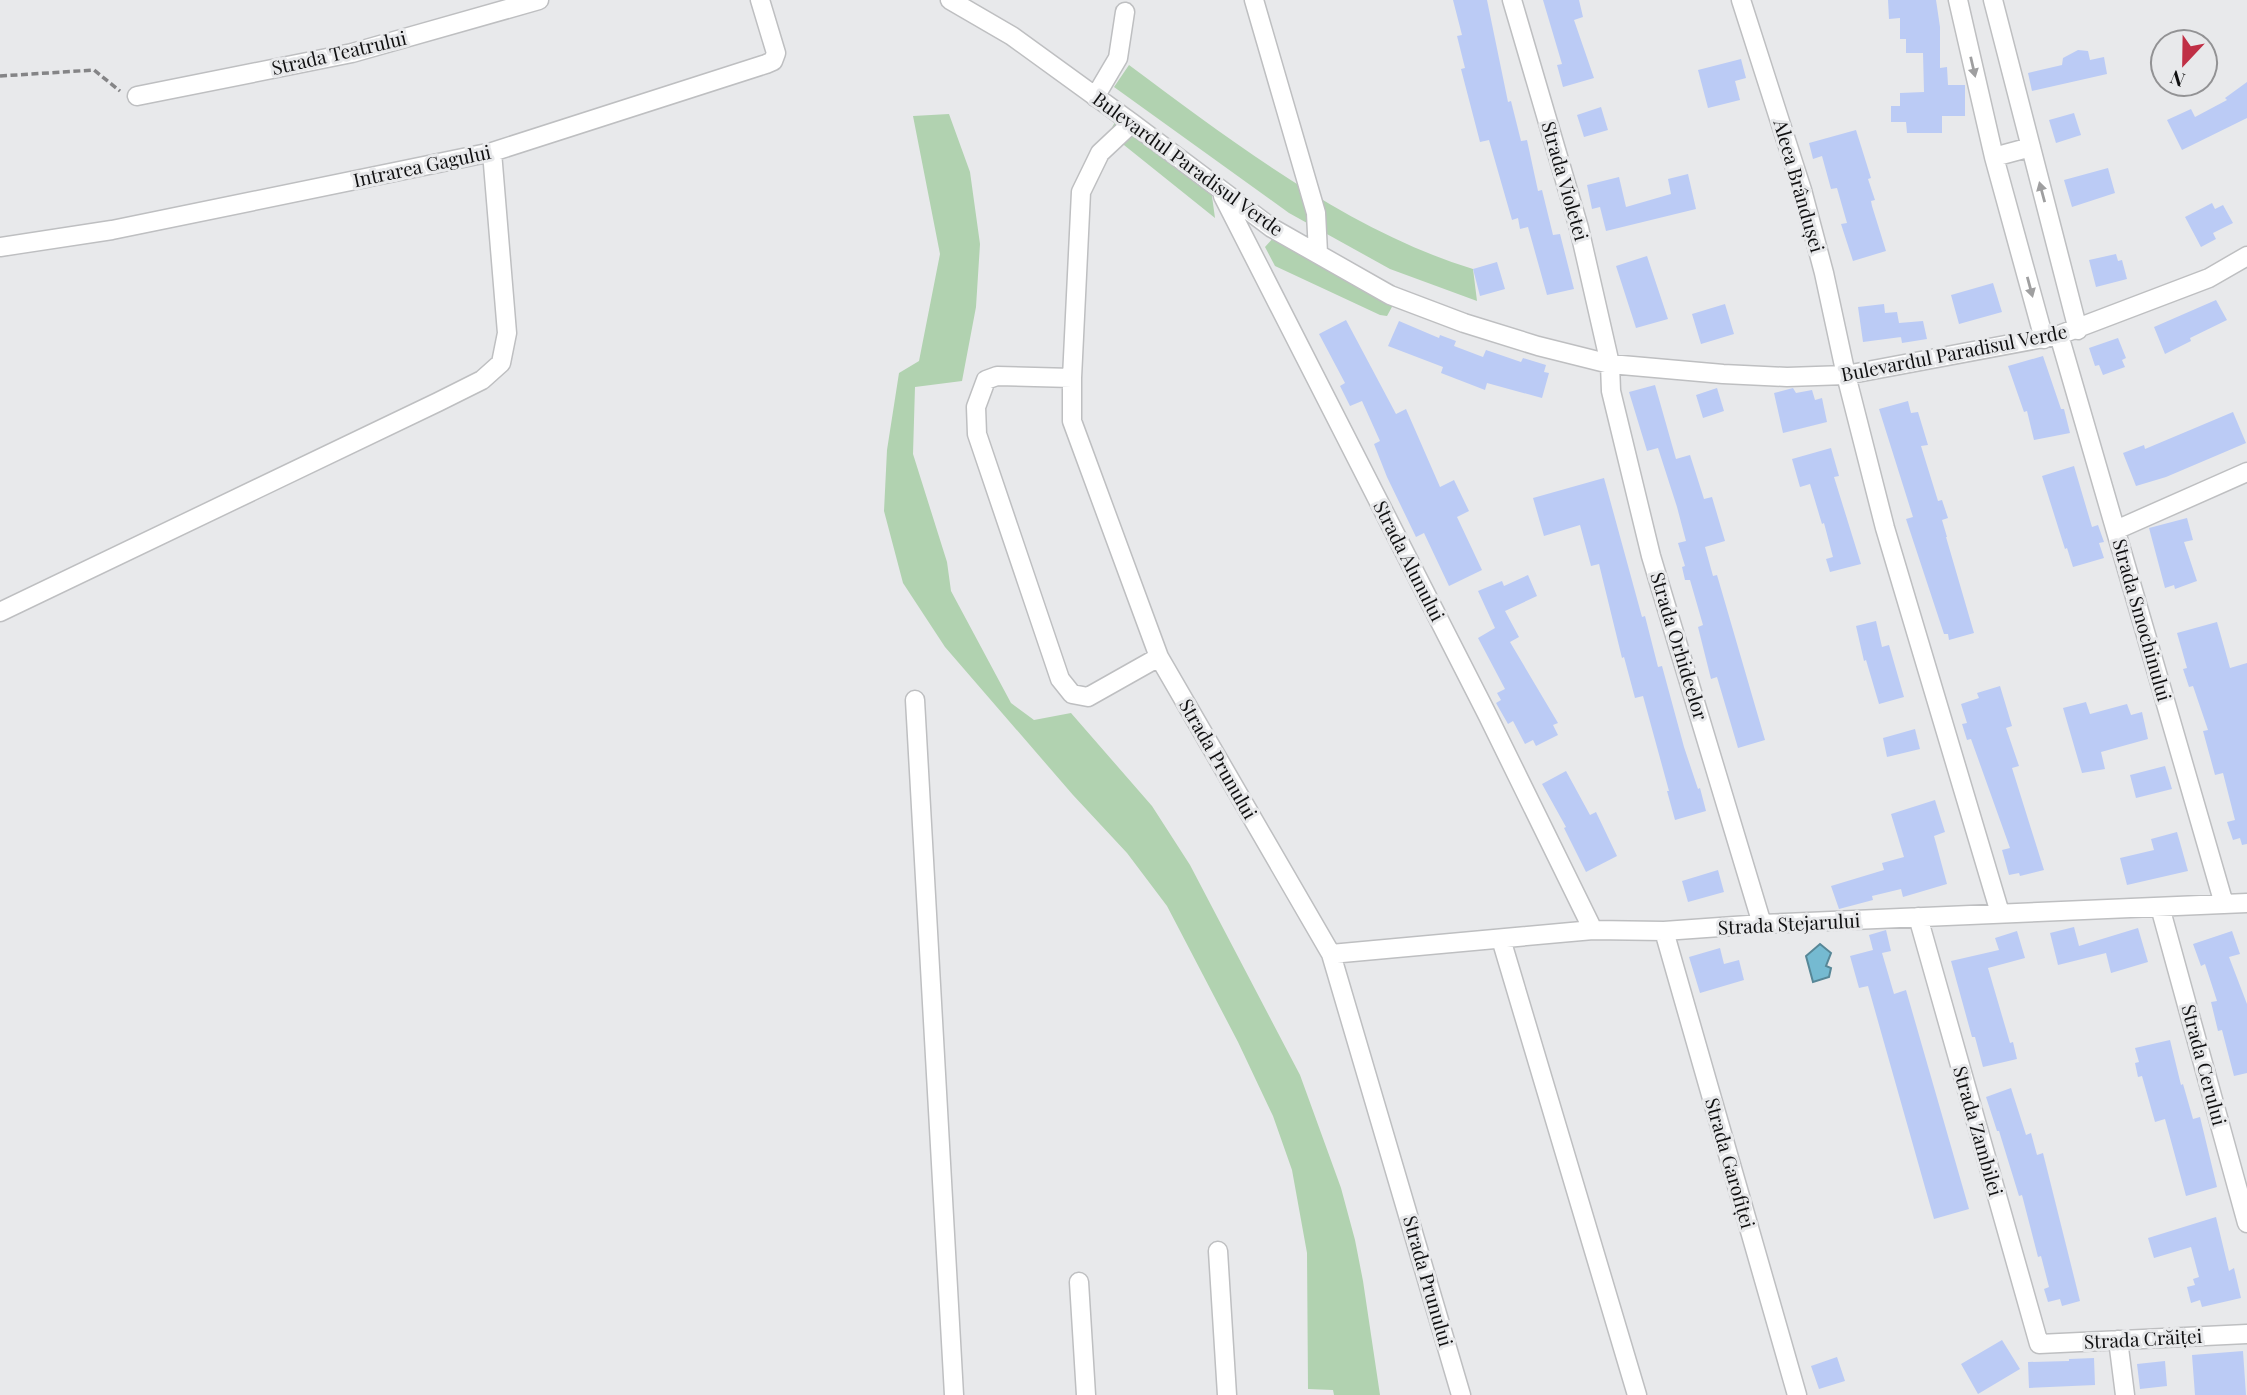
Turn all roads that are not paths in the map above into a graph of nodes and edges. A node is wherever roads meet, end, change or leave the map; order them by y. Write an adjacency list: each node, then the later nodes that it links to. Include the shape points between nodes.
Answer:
1 (539, 0): 10 (street, Strada Teatrului, via 352,53)
2 (760, 0): 14 (street, Intrarea Gagului, via 776,54 773,61)
3 (950, 0): 11 (street, Bulevardul Paradisul Verde, via 1012,36)
4 (1254, 0): 18 (street, via 1316,213)
5 (1512, 0): 22 (street, Strada Violetei, via 1579,228)
6 (1741, 0): 23 (street, Aleea Brândușei, via 1802,190)
7 (1959, 0): 15 (street, Strada Smochinului, one-way to 15)
8 (1993, 0): 13 (street)
9 (1125, 12): 11 (street, via 1118,58)
10 (136, 96)
11 (1095, 97): 12 (street, Bulevardul Paradisul Verde)
12 (1132, 123): 16 (street, Bulevardul Paradisul Verde); 24 (street, Strada Prunului, via 1100,153 1082,192)
13 (2031, 148): 15 (street); 20 (street, one-way to 13)
14 (492, 152): 17 (street, Intrarea Gagului, via 112,230); 27 (street, via 507,333 501,363 482,380 438,402)
15 (1994, 157): 21 (street, Strada Smochinului, one-way to 21)
16 (1222, 193): 18 (street, Bulevardul Paradisul Verde); 36 (street, Strada Alunului)
17 (0, 247)
18 (1318, 253): 22 (street, Bulevardul Paradisul Verde, via 1390,295 1464,323)
19 (2247, 256): 20 (street, Bulevardul Paradisul Verde, via 2210,278)
20 (2078, 330): 21 (street, Bulevardul Paradisul Verde)
21 (2052, 337): 23 (street, Bulevardul Paradisul Verde); 26 (street, Strada Smochinului)
22 (1611, 364): 23 (street, Bulevardul Paradisul Verde, via 1774,377); 35 (street, Strada Orhideelor, via 1611,391 1651,556)
23 (1846, 375): 33 (street, via 1885,528)
24 (1072, 379): 28 (street, Strada Prunului, via 1072,421); 28 (street, via 997,376 986,380 976,407 977,434 1060,679 1072,694 1088,697)
25 (2247, 472): 26 (street)
26 (2116, 530): 31 (street, Strada Smochinului)
27 (0, 612)
28 (1159, 657): 39 (street, Strada Prunului)
29 (915, 700): 46 (street)
30 (2247, 903): 31 (street, Strada Stejarului)
31 (2224, 904): 32 (street, Strada Stejarului)
32 (2160, 907): 33 (street, Strada Stejarului); 40 (street, Strada Cerului)
33 (2000, 914): 34 (street, Strada Stejarului)
34 (1918, 917): 35 (street, Strada Stejarului); 45 (street, Strada Zambilei)
35 (1762, 924): 37 (street, Strada Stejarului)
36 (1592, 930): 37 (street, Strada Stejarului); 38 (street, Strada Stejarului)
37 (1664, 931): 51 (street, Strada Garofiței)
38 (1501, 939): 39 (street, Strada Stejarului); 50 (street)
39 (1331, 954): 49 (street, Strada Prunului)
40 (2247, 1223)
41 (1218, 1251): 48 (street)
42 (1079, 1282): 47 (street)
43 (2247, 1334): 44 (street, Strada Crăiței)
44 (2118, 1340): 45 (street, Strada Crăiței); 52 (street)
45 (2039, 1345)
46 (954, 1395)
47 (1086, 1395)
48 (1227, 1395)
49 (1461, 1395)
50 (1637, 1395)
51 (1797, 1395)
52 (2125, 1395)

